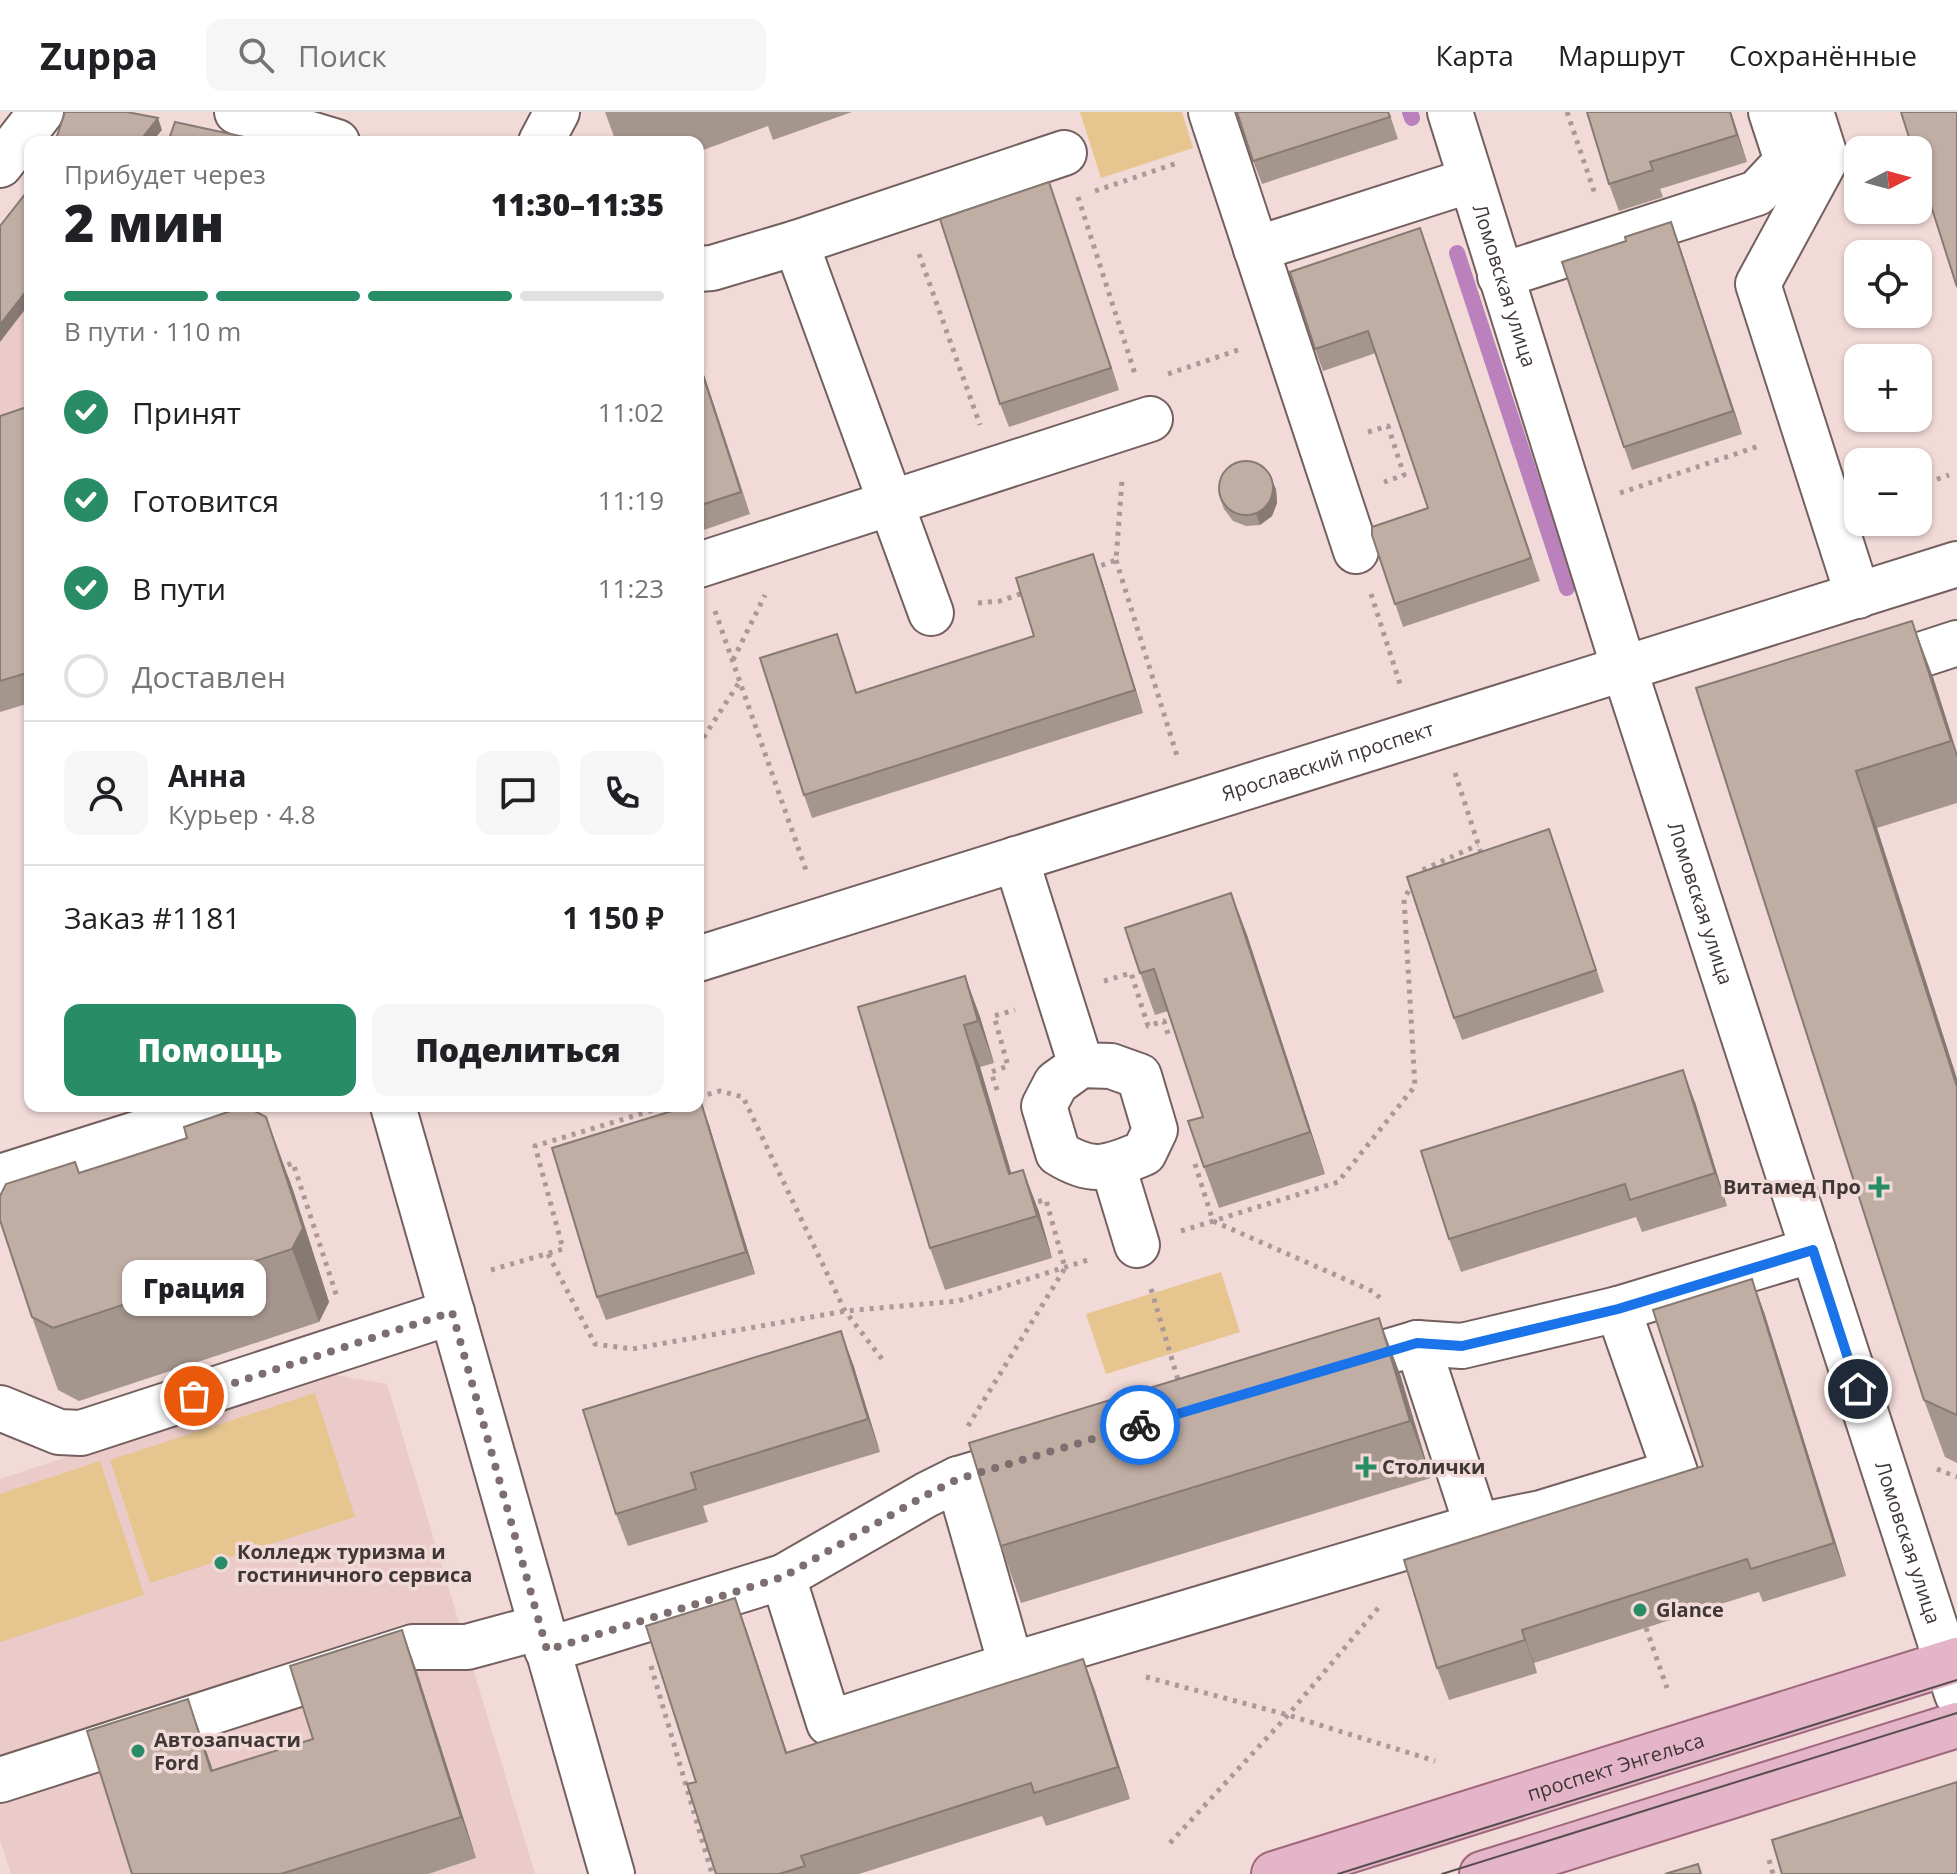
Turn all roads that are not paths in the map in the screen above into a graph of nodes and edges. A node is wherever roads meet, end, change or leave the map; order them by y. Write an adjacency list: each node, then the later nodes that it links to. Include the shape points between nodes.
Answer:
1 (41, 112): 11 (street)
2 (237, 112): 8 (street)
3 (557, 112): 9 (street)
4 (1450, 112): 12 (street, Ломовская улица)
5 (1771, 112): 16 (street, via 1787,161 1757,193)
6 (1811, 112): 22 (street, via 1826,159 1758,284)
7 (1217, 130): 14 (street)
8 (317, 136)
9 (544, 136)
10 (1064, 153): 13 (street)
11 (0, 165)
12 (1471, 180): 14 (street); 16 (street, Ломовская улица)
13 (796, 243): 15 (street); 18 (street)
14 (1256, 249): 19 (street)
15 (704, 269)
16 (1500, 276): 25 (street, Ломовская улица)
17 (1136, 411): 18 (street, via 995,469)
18 (890, 503): 20 (street); 23 (street)
19 (1356, 551)
20 (704, 563)
21 (1955, 570): 22 (street, Ярославский проспект)
22 (1858, 596): 25 (street, Ярославский проспект)
23 (950, 609)
24 (1957, 643): 26 (street)
25 (1624, 668): 27 (street, Ярославский проспект); 35 (street, Ломовская улица)
26 (1844, 680)
27 (1016, 859): 28 (street, Ярославский проспект); 29 (street)
28 (704, 957)
29 (1081, 1065): 32 (street, via 1056,1083 1044,1106 1058,1153 1079,1167); 32 (street, via 1111,1066 1139,1076 1155,1130 1144,1153)
30 (206, 1112): 33 (street)
31 (395, 1112): 37 (street)
32 (1113, 1166): 34 (street)
33 (0, 1177)
34 (1137, 1245)
35 (1813, 1250): 36 (street); 47 (street, Ломовская улица)
36 (1618, 1309): 38 (street, via 1462,1346); 43 (street, via 1675,1472 1541,1513)
37 (452, 1312): 40 (street, via 81,1433 59,1432); 45 (street)
38 (1417, 1343): 39 (street); 43 (street)
39 (1295, 1379)
40 (0, 1408)
41 (1081, 1443): 42 (street)
42 (958, 1479): 44 (street); 46 (street)
43 (1477, 1526): 46 (street)
44 (783, 1577): 45 (street, via 638,1623); 46 (street, via 829,1723)
45 (544, 1638): 49 (street, via 413,1647); 50 (street)
46 (1011, 1665)
47 (1954, 1672): 51 (main road, проспект Энгельса)
48 (1957, 1725): 52 (main road)
49 (0, 1780)
50 (612, 1874)
51 (1274, 1874)
52 (1482, 1874)

